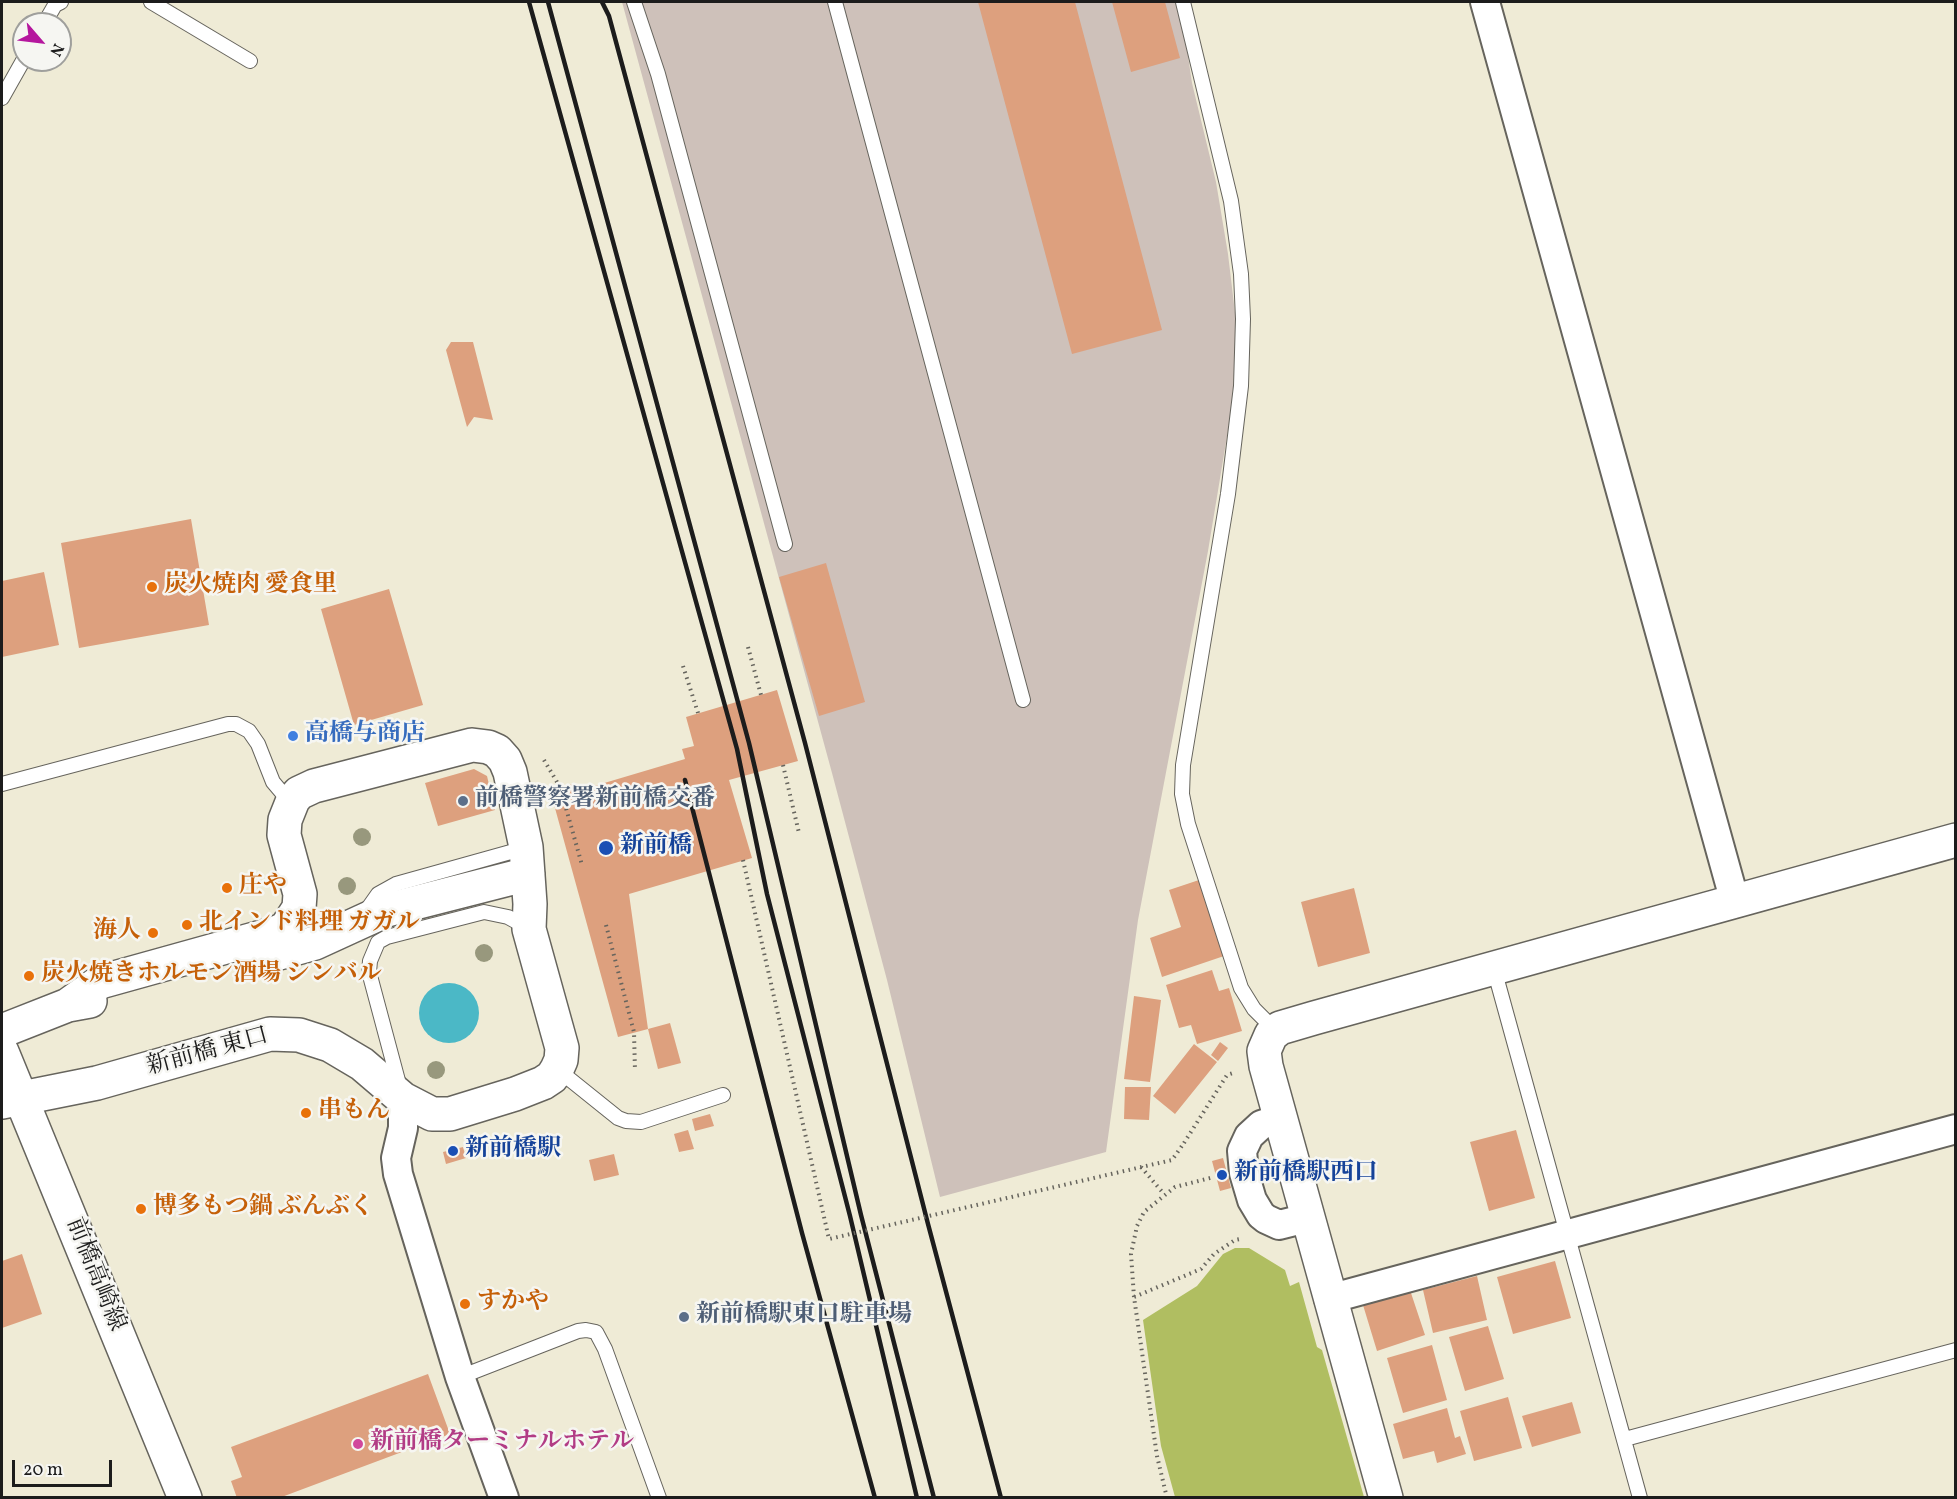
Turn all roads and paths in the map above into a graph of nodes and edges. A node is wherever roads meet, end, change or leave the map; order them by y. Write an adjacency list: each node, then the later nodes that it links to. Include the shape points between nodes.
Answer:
1 (62, 2): 7 (lane)
2 (151, 2): 8 (lane)
3 (634, 2): 11 (lane, via 658,74)
4 (835, 2): 15 (lane)
5 (1183, 2): 32 (lane, via 1231,201 1244,319 1241,386 1228,494 1183,765 1182,794 1241,988 1267,1022)
6 (1485, 2): 26 (street)
7 (51, 12)
8 (250, 61)
9 (17, 72): 10 (lane)
10 (2, 98)
11 (785, 544)
12 (748, 647): 14 (path)
13 (683, 666): 16 (path)
14 (761, 695)
15 (1023, 700)
16 (698, 713)
17 (542, 758): 25 (path, via 560,787)
18 (783, 765): 21 (path)
19 (2, 784): 20 (lane, via 236,724 249,731 273,782)
20 (293, 800): 23 (main road, via 314,786 457,748 488,747 505,760 510,772); 30 (main road, via 284,835 300,894 299,908 286,928 100,982)
21 (799, 833)
22 (1955, 843): 26 (main road)
23 (527, 861): 28 (main road); 30 (main road, via 387,910 315,943)
24 (742, 861): 42 (path, bridge, via 829,1239)
25 (582, 865)
26 (1735, 902): 29 (main road)
27 (606, 925): 35 (path, via 634,1032)
28 (529, 929): 34 (main road, via 560,1038 561,1060); 38 (lane, via 508,917 484,912 378,942 369,972)
29 (1494, 969): 32 (main road, via 1302,1021 1280,1028); 46 (lane)
30 (68, 1005): 31 (main road)
31 (2, 1031)
32 (1268, 1039): 40 (main road, via 1264,1057)
33 (2, 1052): 39 (main road, 前橋高崎線)
34 (557, 1069): 37 (lane, via 626,1121 641,1122); 38 (main road, 新前橋 東口, via 552,1077 529,1089 450,1114 432,1114)
35 (635, 1071)
36 (1227, 1075): 42 (path, bridge, via 1172,1160)
37 (723, 1095)
38 (403, 1099): 39 (main road, 新前橋 東口, via 362,1064 330,1045 299,1035 270,1034 97,1083); 51 (street, via 403,1128 396,1158 398,1174)
39 (12, 1101): 53 (main road, 前橋高崎線)
40 (1279, 1119): 45 (main road); 45 (street, via 1261,1125 1249,1136 1242,1151 1244,1173 1252,1200 1266,1219 1279,1225)
41 (1956, 1129): 46 (street)
42 (1141, 1167): 44 (path)
43 (1218, 1176): 48 (path, via 1175,1187 1144,1212 1131,1254)
44 (1164, 1194)
45 (1307, 1218): 49 (main road)
46 (1566, 1234): 49 (street); 52 (lane)
47 (1248, 1239): 48 (path, via 1235,1240 1201,1269)
48 (1134, 1297): 56 (path, via 1156,1456)
49 (1329, 1299): 57 (main road)
50 (1956, 1350): 52 (lane)
51 (460, 1377): 54 (street); 55 (lane, via 578,1331 596,1332)
52 (1625, 1439): 58 (lane)
53 (185, 1497)
54 (504, 1497)
55 (659, 1497)
56 (1167, 1497)
57 (1386, 1497)
58 (1641, 1497)

